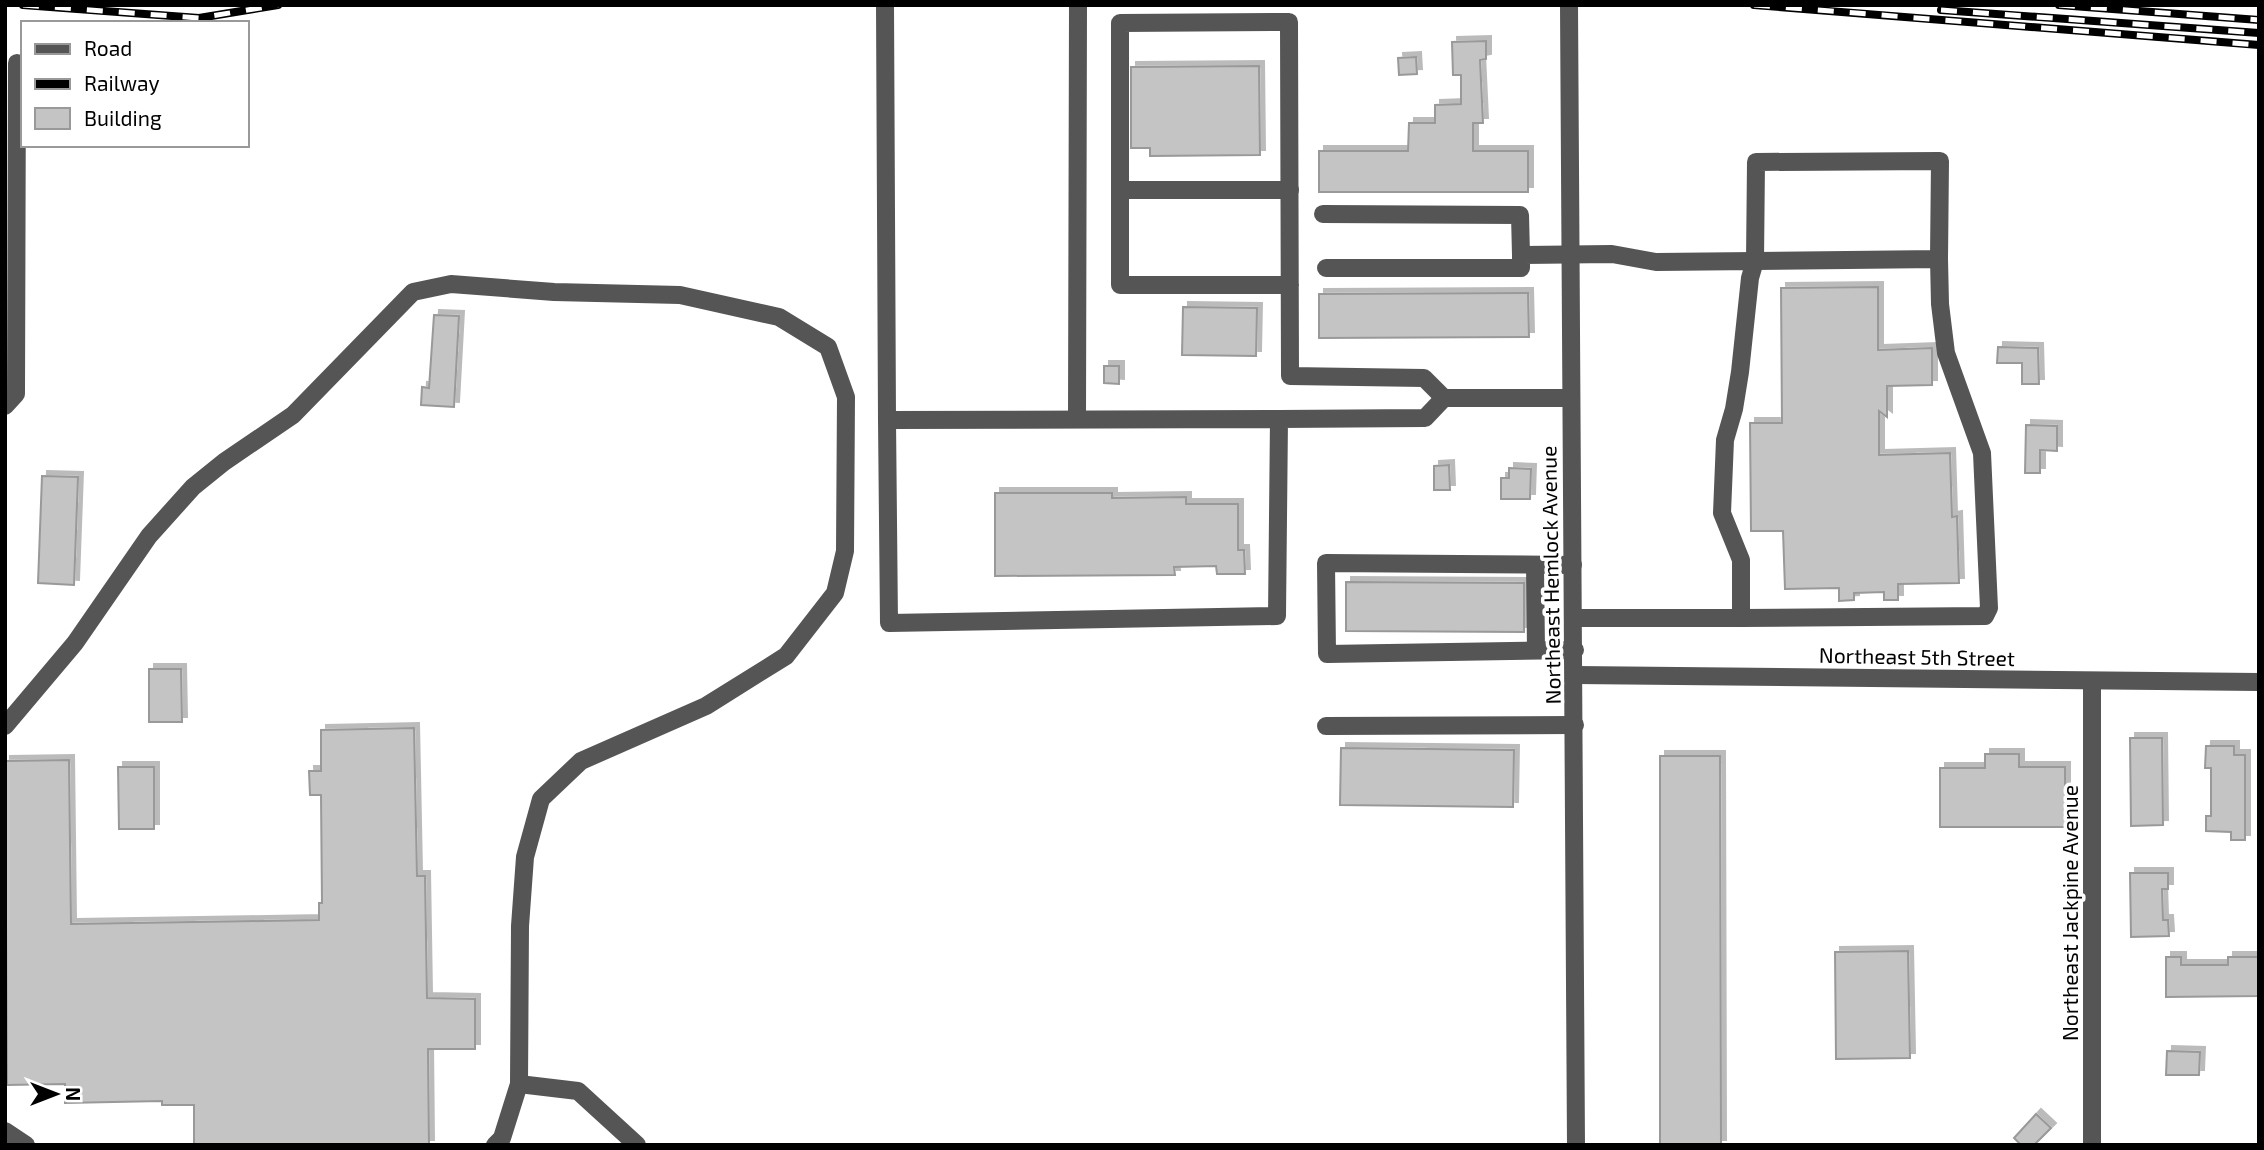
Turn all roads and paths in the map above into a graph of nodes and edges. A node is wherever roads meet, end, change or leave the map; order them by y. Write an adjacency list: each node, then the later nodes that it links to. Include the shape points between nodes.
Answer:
1 (885, 5): 19 (street)
2 (1078, 5): 17 (street)
3 (1569, 5): 8 (street, Northeast Hemlock Avenue)
4 (17, 63): 16 (street, via 16,394)
5 (1120, 190): 6 (street); 6 (street, via 1120,23 1289,22); 13 (street, via 1120,285)
6 (1290, 190): 13 (street)
7 (1323, 214): 9 (street, via 1520,215)
8 (1571, 254): 9 (street); 11 (street, via 1612,254 1656,262); 15 (street, Northeast Hemlock Avenue)
9 (1521, 255): 12 (street, via 1521,268)
10 (1939, 259): 11 (street); 11 (street, via 1940,161 1756,162); 23 (street, via 1946,353 1982,453 1989,608 1985,616)
11 (1755, 261): 23 (street, via 1734,409 1725,440 1722,513 1741,560)
12 (1326, 268)
13 (1290, 285): 14 (street, via 1290,376 1424,378)
14 (1444, 398): 15 (street); 18 (street, via 1425,418)
15 (1571, 398): 21 (street, Northeast Hemlock Avenue)
16 (5, 405)
17 (1077, 419): 18 (street); 19 (street)
18 (1279, 419): 19 (street, via 1277,616 889,623)
19 (887, 420)
20 (1535, 565): 21 (street); 24 (street); 24 (street, via 1326,564 1327,653)
21 (1573, 565): 22 (street, Northeast Hemlock Avenue)
22 (1575, 618): 23 (street); 25 (street, Northeast Hemlock Avenue)
23 (1741, 618)
24 (1536, 650): 25 (street)
25 (1575, 650): 26 (street, Northeast Hemlock Avenue)
26 (1575, 675): 27 (street, Northeast 5th Street); 29 (street, Northeast Hemlock Avenue)
27 (2092, 681): 28 (street, Northeast 5th Street); 38 (street, Northeast Jackpine Avenue)
28 (2259, 682)
29 (1575, 725): 31 (street); 37 (street, Northeast Hemlock Avenue)
30 (5, 726): 32 (street, via 75,643 149,537 193,487 293,415 413,292 451,284 680,295 779,317 828,347 846,397 845,551 835,593 786,656 706,706 581,761 541,799 525,857)
31 (1326, 726)
32 (519, 1084): 35 (street, via 502,1138); 36 (street, via 578,1091)
33 (5, 1131): 34 (street)
34 (26, 1145)
35 (495, 1145)
36 (637, 1145)
37 (1576, 1145)
38 (2092, 1145)

